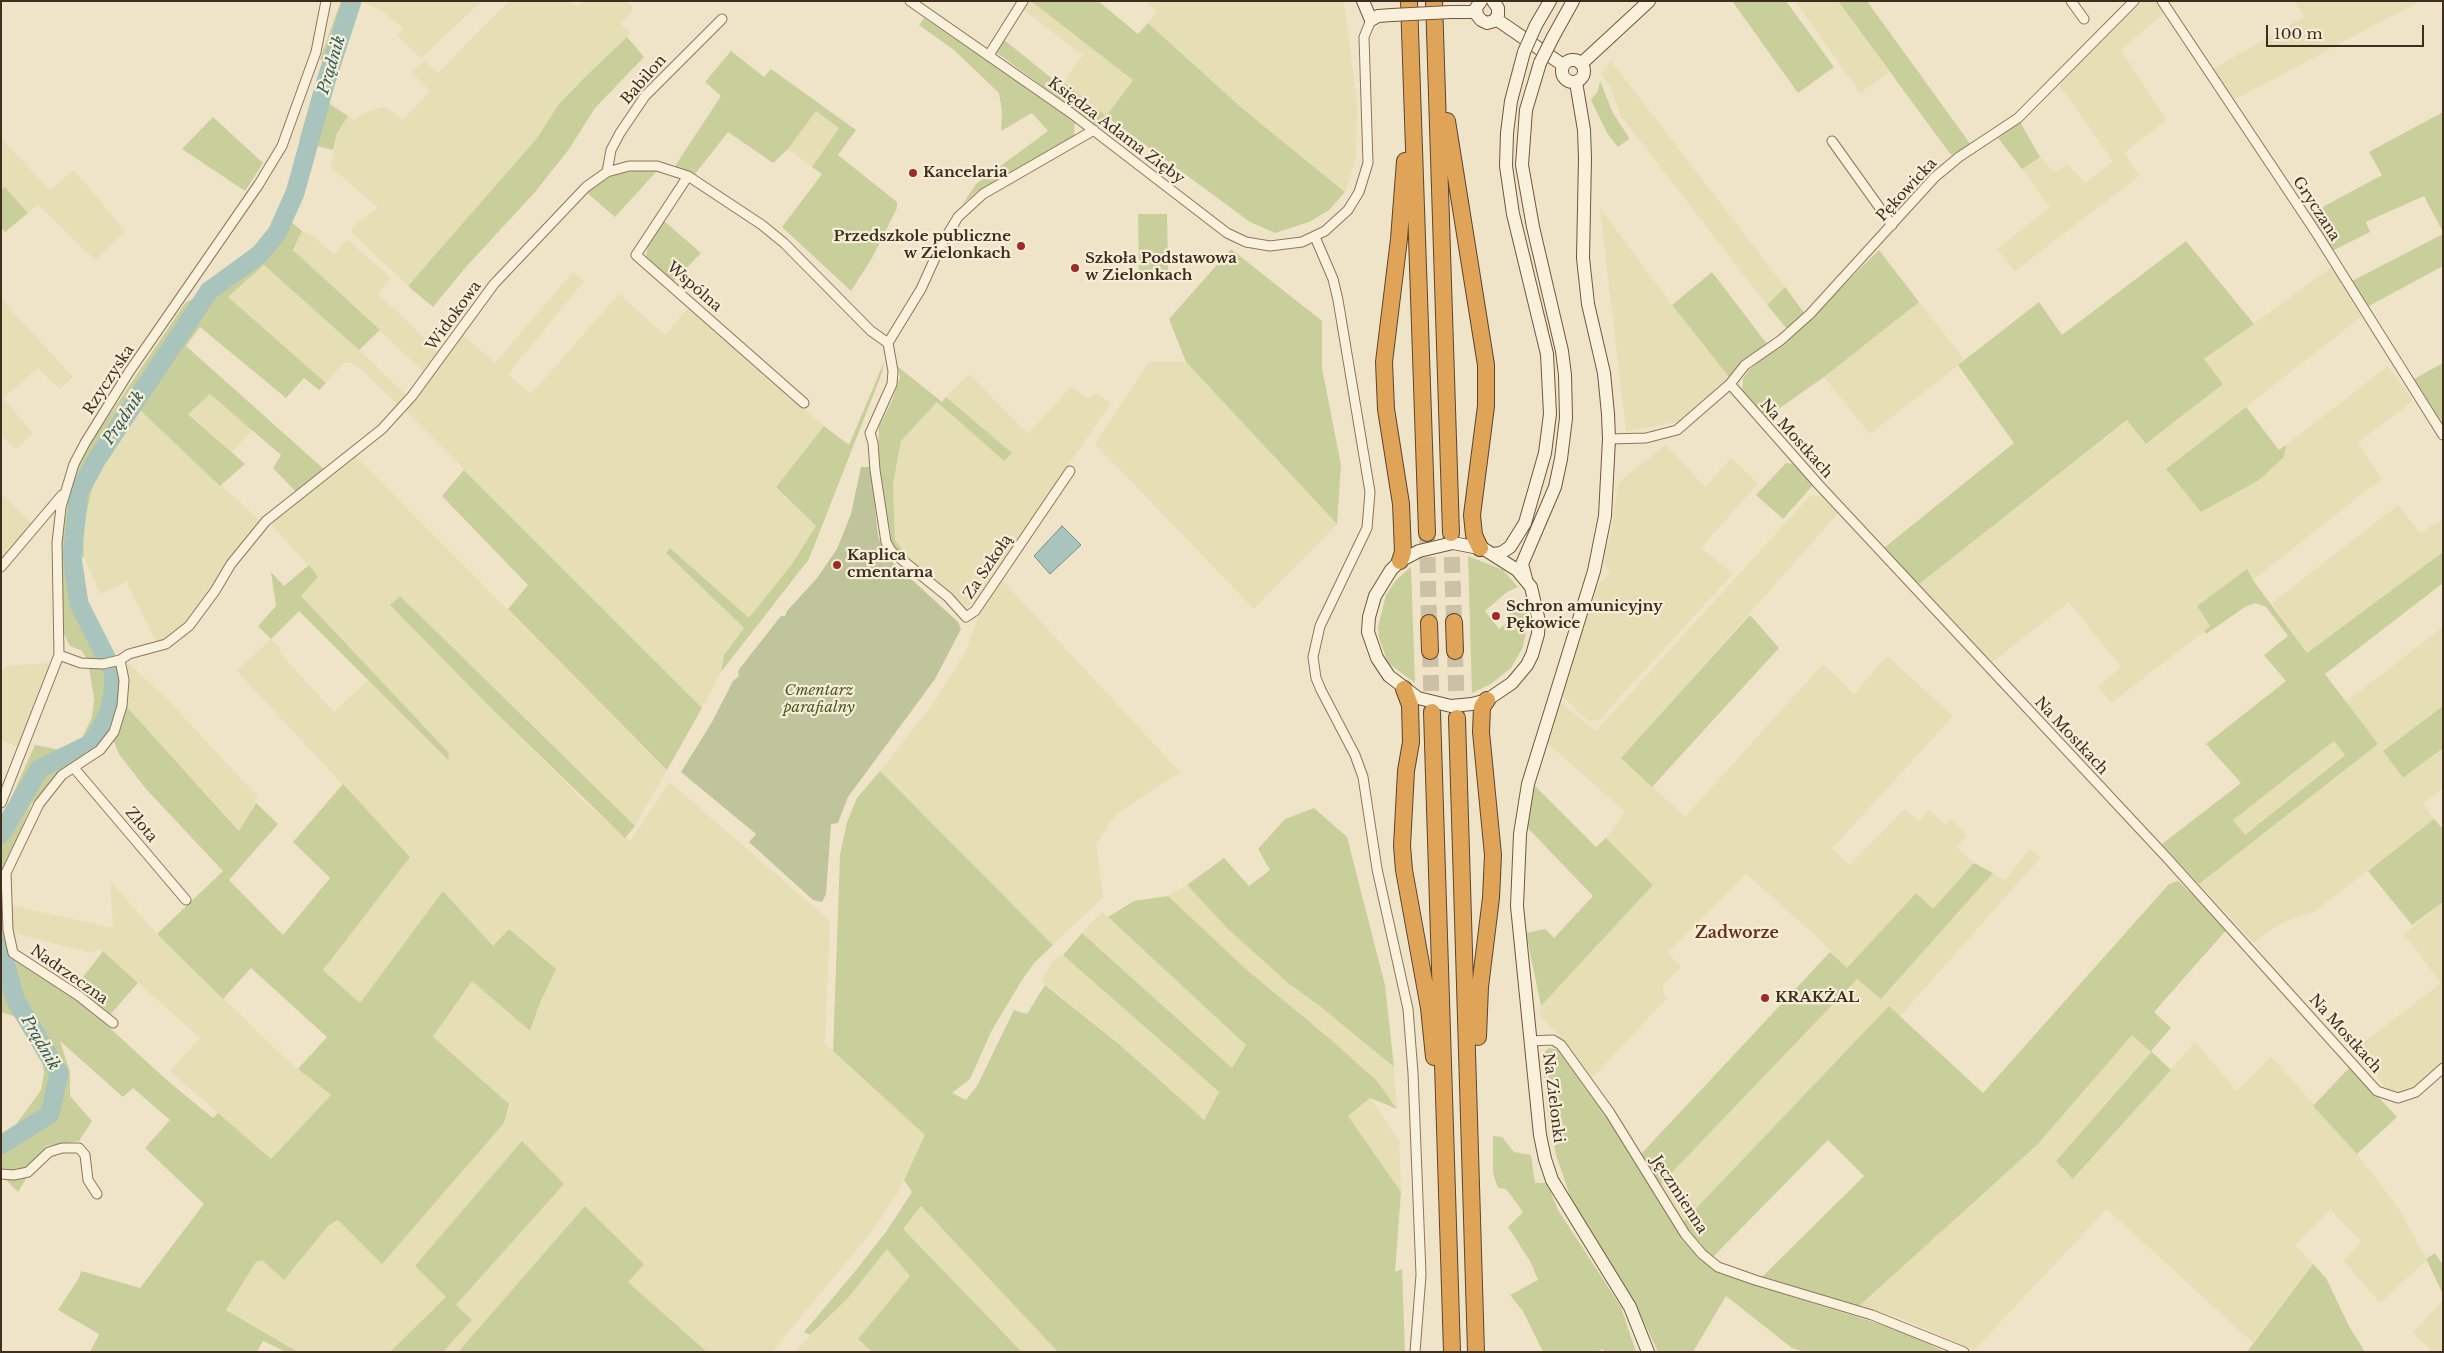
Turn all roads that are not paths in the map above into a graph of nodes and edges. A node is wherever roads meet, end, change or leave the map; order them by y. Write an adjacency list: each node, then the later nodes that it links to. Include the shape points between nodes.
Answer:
1 (326, 1): 37 (street, Rzyczyska, via 316,52 282,146 124,380 85,443)
2 (910, 1): 20 (street, Księdza Adama Zięby)
3 (1023, 1): 20 (street)
4 (1363, 1): 18 (street)
5 (1409, 1): 24 (highway)
6 (1434, 1): 19 (highway)
7 (1493, 1): 15 (street, via 1498,8)
8 (1550, 1): 40 (street, bridge, via 1524,52 1506,133 1506,166 1513,214 1547,354 1550,414 1545,453 1525,523 1510,547 1501,553)
9 (1573, 1): 43 (street, bridge, via 1540,63 1526,110 1522,165 1529,211 1562,351 1566,418 1554,488 1522,564)
10 (1649, 1): 21 (street)
11 (2071, 1): 17 (street)
12 (2134, 1): 29 (street, Pękowicka, via 2018,118 1935,177)
13 (2162, 1): 34 (street, Gryczana, via 2317,234)
14 (1479, 7): 15 (street, via 1478,18 1484,22); 18 (street, bridge, via 1452,12 1378,16)
15 (1496, 18): 22 (street)
16 (722, 19): 27 (street, Babilon, via 645,96 620,133)
17 (2084, 19)
18 (1371, 20): 30 (street, Księdza Adama Zięby, via 1364,37 1368,149 1364,181 1348,210 1332,226)
19 (1436, 42): 39 (highway); 40 (highway, via 1486,365 1486,406 1472,515 1474,535)
20 (989, 55): 25 (street, Księdza Adama Zięby)
21 (1581, 64): 22 (street, via 1572,60); 23 (street, via 1583,75)
22 (1563, 65): 23 (street, via 1563,76)
23 (1576, 82): 35 (street, Na Zielonki, via 1584,130 1583,265 1588,304 1604,373)
24 (1413, 105): 38 (highway); 41 (highway, via 1384,362 1386,410 1401,504 1403,545)
25 (1094, 130): 30 (street, Księdza Adama Zięby, via 1234,237 1270,246 1290,245); 31 (street, via 983,194 958,217 921,289)
26 (1832, 141): 29 (street)
27 (607, 172): 28 (street, Widokowa, via 629,166 657,166); 49 (street, Widokowa, via 586,187 494,284 412,396 382,429 266,521 231,564 189,626 166,644)
28 (688, 176): 31 (street, Widokowa, via 784,243 871,331); 33 (street, Wspólna, via 636,255)
29 (1892, 225): 32 (street, Pękowicka, via 1810,314 1781,340 1745,365)
30 (1315, 236): 64 (street, via 1338,300 1370,492 1367,528 1320,626 1312,657 1318,684 1356,755 1363,777 1377,869 1408,1009 1421,1275)
31 (888, 343): 36 (street, Za Szkołą, via 894,371 892,384 870,433 874,443 886,542 891,551 948,597 966,617 975,611)
32 (1730, 384): 35 (street, Pękowicka, via 1677,430 1646,438); 59 (street, Na Mostkach, via 1819,485 2154,845 2377,1091 2398,1098 2416,1092)
33 (804, 403)
34 (2443, 435)
35 (1609, 439): 58 (street, Na Zielonki, via 1605,516 1594,571 1540,742 1522,817 1516,878)
36 (1070, 471)
37 (65, 491): 42 (street); 48 (street, Rzyczyska, via 57,543)
38 (1427, 533)
39 (1451, 534)
40 (1486, 551): 41 (street, via 1464,544 1441,544 1419,550); 43 (street, via 1510,564)
41 (1400, 561): 50 (street, via 1377,591 1368,632 1381,666)
42 (1, 568)
43 (1526, 579): 51 (street, via 1539,621 1535,646 1520,675 1502,692)
44 (1454, 622): 46 (highway)
45 (1429, 623): 47 (highway)
46 (1455, 651)
47 (1430, 652)
48 (59, 655): 49 (street, Widokowa, via 81,663 103,664); 55 (street, Rzyczyska)
49 (118, 660): 54 (street, Nadrzeczna, via 124,680 122,706 114,732 100,750)
50 (1404, 689): 51 (street, via 1418,698 1441,704 1462,705); 61 (highway, via 1410,705 1412,742 1406,771 1402,830 1404,870 1423,969)
51 (1486, 700): 60 (highway, via 1482,707 1481,732 1493,855 1492,884 1480,987 1478,1044)
52 (1432, 712): 61 (highway)
53 (1457, 718): 60 (highway)
54 (74, 768): 56 (street, Złota); 57 (street, Nadrzeczna, via 62,776 39,804 6,873 8,930 13,953 79,996)
55 (1, 803)
56 (186, 900)
57 (113, 1024)
58 (1530, 1041): 67 (street, Na Zielonki, via 1540,1135 1552,1180 1630,1307); 68 (street, Jęczmienna, via 1553,1040 1561,1045 1610,1113 1685,1234 1702,1254 1718,1266 1872,1315)
59 (2443, 1068)
60 (1469, 1092): 66 (highway)
61 (1445, 1122): 65 (highway)
62 (1, 1174): 63 (street, via 28,1172 49,1152 79,1148 85,1155 88,1180)
63 (97, 1194)
64 (1415, 1352)
65 (1452, 1352)
66 (1476, 1352)
67 (1648, 1352)
68 (1964, 1352)

